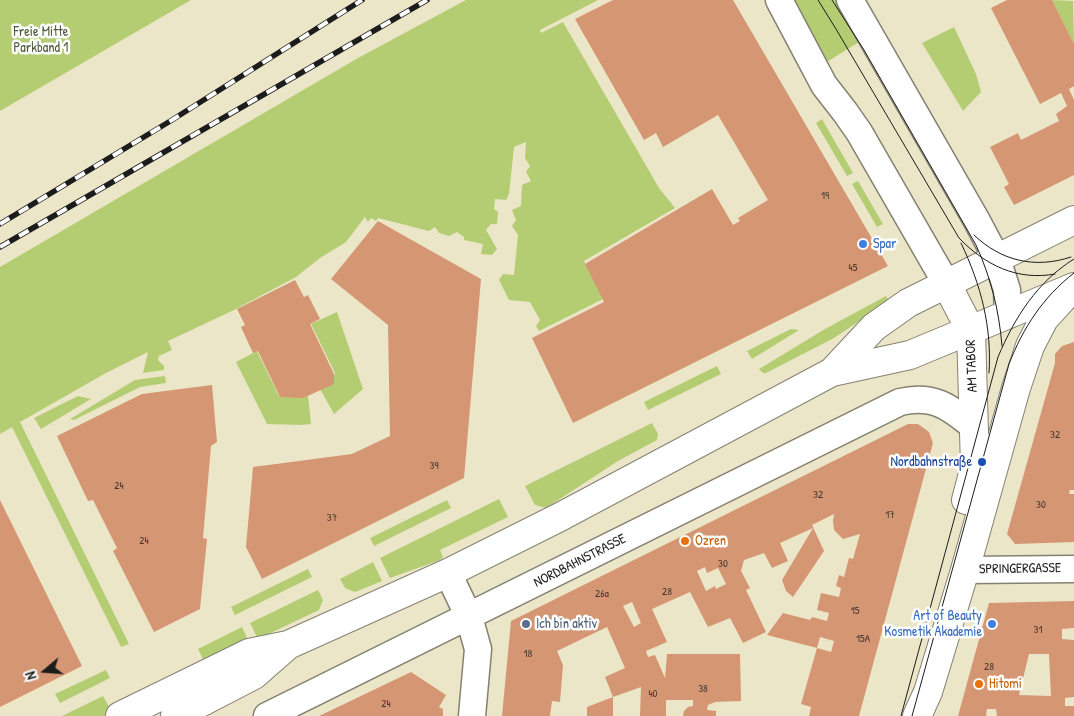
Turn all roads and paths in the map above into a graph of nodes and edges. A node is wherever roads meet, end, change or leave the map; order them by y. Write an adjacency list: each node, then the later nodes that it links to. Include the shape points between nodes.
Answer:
1 (779, 0): 5 (street, AM TABOR, via 824,85 859,132)
2 (850, 0): 4 (street)
3 (1074, 220): 4 (main road)
4 (997, 259): 5 (main road); 7 (street, via 1007,290)
5 (946, 283): 8 (main road, AM TABOR); 9 (main road, via 908,303 874,327)
6 (1073, 288): 7 (main road); 12 (main road, via 1044,319 1030,346)
7 (1008, 315): 8 (main road)
8 (971, 330): 9 (main road, via 910,355); 10 (main road, AM TABOR)
9 (832, 372): 13 (main road)
10 (974, 427): 14 (street, NORDBAHNSTRASSE, via 939,403 925,399 900,402); 20 (main road, AM TABOR, via 975,466)
11 (1074, 568): 12 (street, SPRINGERGASSE)
12 (966, 570): 21 (main road, via 928,692)
13 (448, 573): 14 (street); 15 (main road)
14 (469, 616): 18 (street, NORDBAHNSTRASSE); 19 (street, via 478,649)
15 (288, 645): 16 (main road, via 254,675); 17 (main road, via 249,653)
16 (178, 715)
17 (120, 716)
18 (268, 716)
19 (472, 716)
20 (907, 716)
21 (917, 716)

